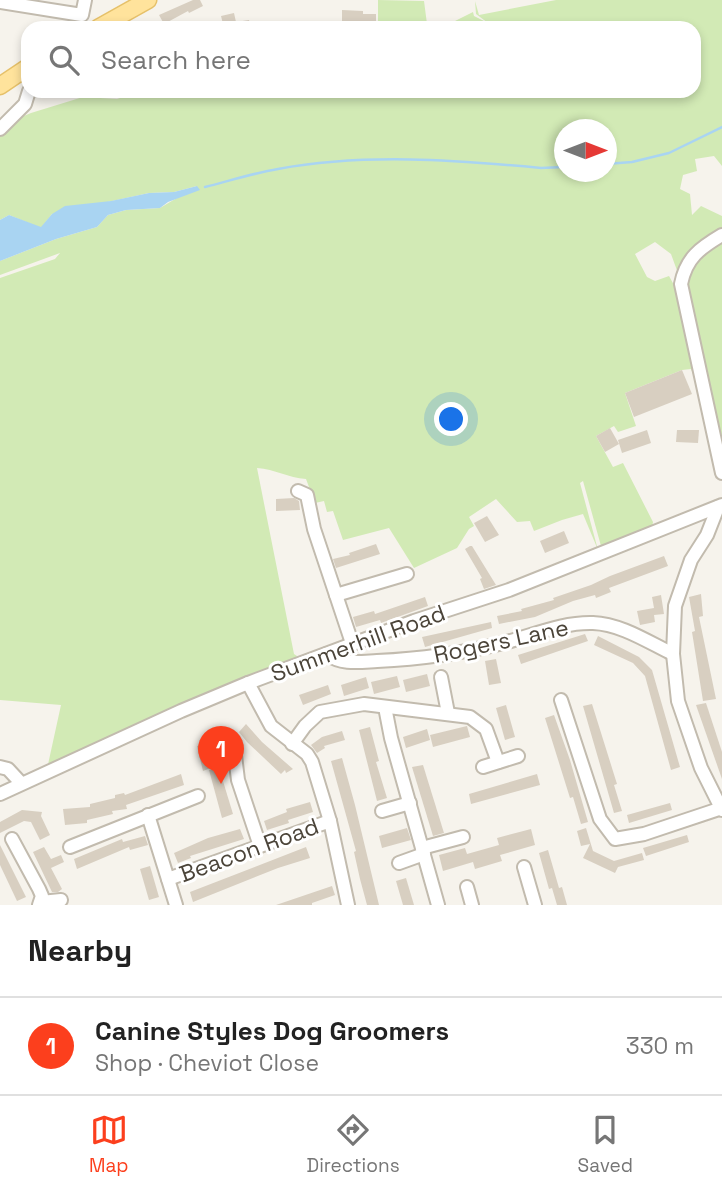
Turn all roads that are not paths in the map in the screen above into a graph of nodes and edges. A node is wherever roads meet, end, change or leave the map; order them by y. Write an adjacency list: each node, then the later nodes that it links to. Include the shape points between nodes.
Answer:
1 (85, 0): 3 (street, via 82,15)
2 (148, 0): 4 (main road)
3 (0, 2)
4 (110, 21)
5 (21, 73): 6 (main road)
6 (0, 86)
7 (26, 98): 8 (street)
8 (0, 129)
9 (722, 235): 10 (street, via 691,256 681,284)
10 (722, 473)
11 (298, 491): 14 (street, via 307,495)
12 (720, 506): 15 (street, Summerhill Road, via 509,590); 17 (street, via 691,560 675,606)
13 (407, 574): 14 (street)
14 (336, 595): 15 (street)
15 (352, 643): 16 (street, Summerhill Road)
16 (326, 653): 17 (street, Rogers Lane, via 347,662 462,653 556,628 595,623); 19 (street, Summerhill Road)
17 (673, 654): 33 (street, via 678,701 701,768)
18 (441, 677): 22 (street)
19 (248, 683): 23 (street, via 264,717); 29 (street, Summerhill Road)
20 (561, 700): 33 (street, via 600,819 615,839)
21 (385, 707): 22 (street); 23 (street, via 352,705 320,712); 32 (street)
22 (448, 713): 26 (street, via 470,717 486,729)
23 (292, 744): 36 (street, via 312,762)
24 (234, 747): 40 (street, via 238,780)
25 (518, 756): 26 (street)
26 (498, 762): 28 (street)
27 (0, 767): 29 (street)
28 (483, 767)
29 (21, 783): 30 (street, Summerhill Road)
30 (0, 794)
31 (198, 796): 35 (street)
32 (410, 803): 34 (street); 41 (street)
33 (722, 809)
34 (382, 811)
35 (148, 815): 39 (street); 44 (street)
36 (330, 821): 40 (street, Beacon Road); 49 (street)
37 (463, 837): 41 (street)
38 (12, 839): 48 (street, via 39,889)
39 (70, 846)
40 (260, 846): 44 (street, Beacon Road)
41 (423, 851): 42 (street); 51 (street)
42 (399, 863)
43 (524, 867): 53 (street)
44 (168, 879): 47 (street)
45 (467, 887): 52 (street)
46 (61, 900): 48 (street)
47 (175, 903): 50 (street)
48 (40, 904)
49 (346, 904)
50 (162, 905)
51 (438, 905)
52 (472, 905)
53 (535, 905)

